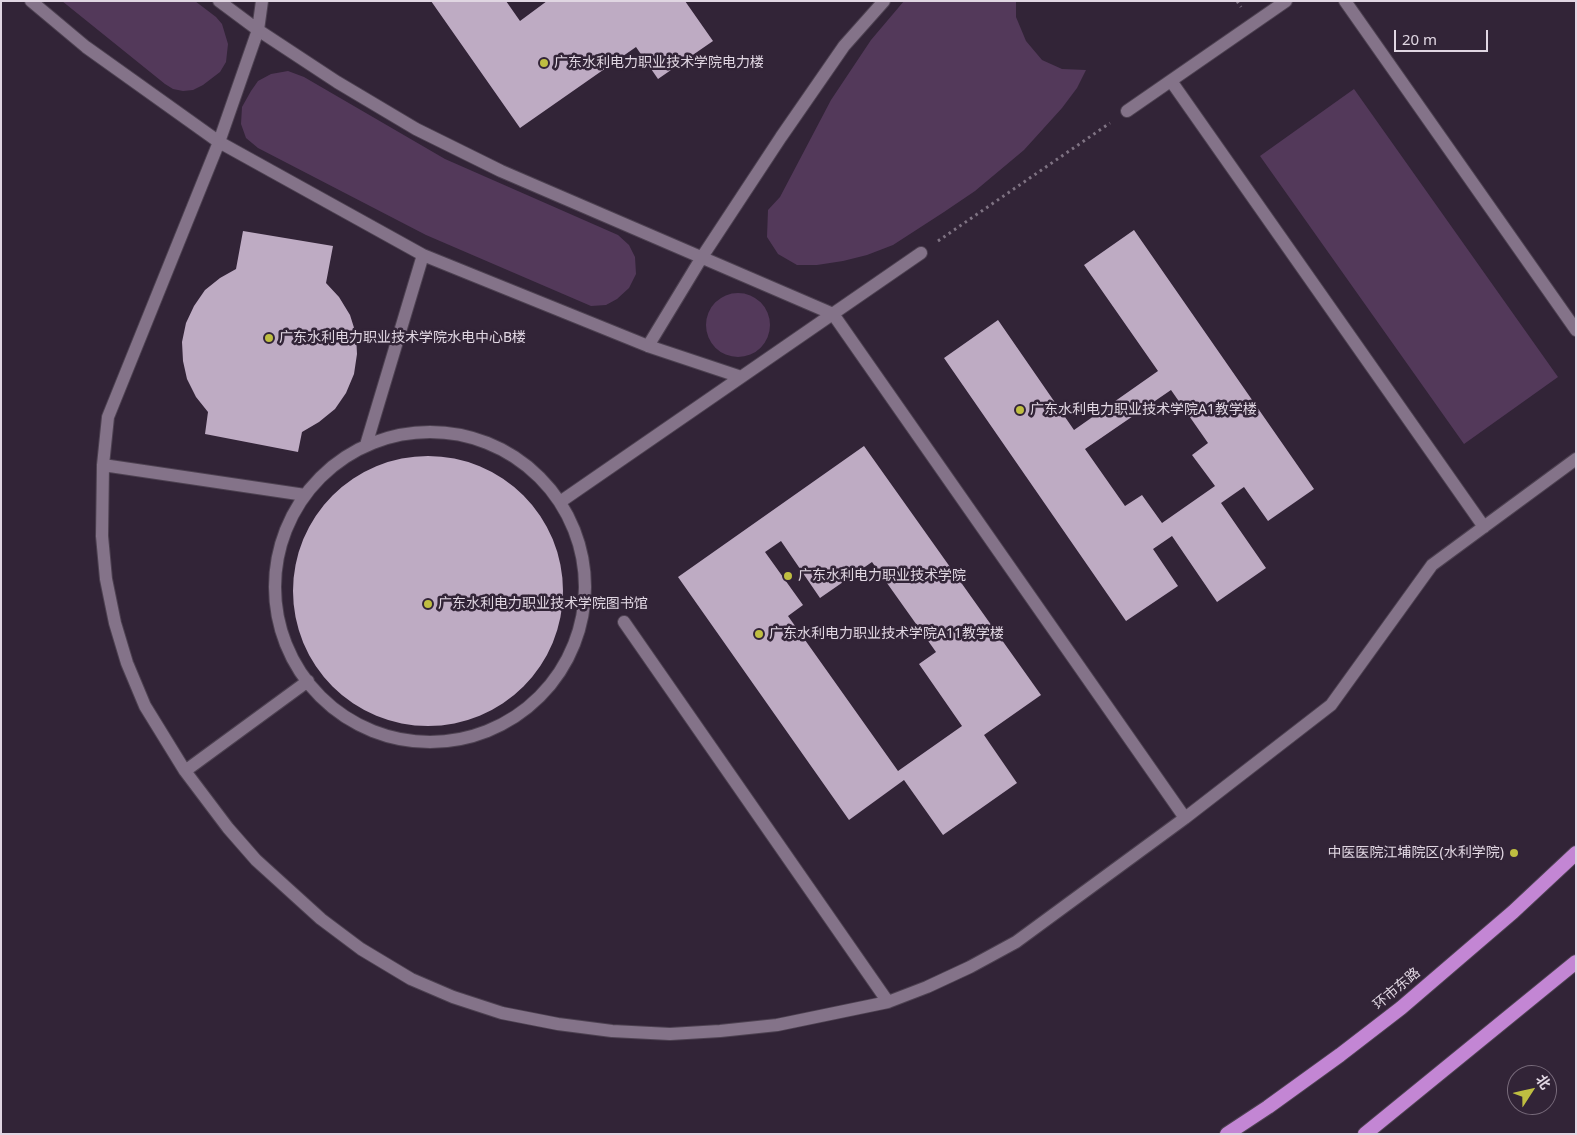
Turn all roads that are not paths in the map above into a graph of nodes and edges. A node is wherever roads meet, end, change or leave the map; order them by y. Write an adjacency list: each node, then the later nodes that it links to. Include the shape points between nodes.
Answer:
1 (31, 1): 10 (lane, via 86,47)
2 (219, 1): 7 (lane)
3 (262, 1): 7 (lane)
4 (884, 1): 13 (lane, via 844,46)
5 (1286, 1): 8 (lane)
6 (1345, 1): 15 (lane)
7 (258, 30): 10 (lane); 13 (lane, via 416,129 502,171)
8 (1171, 81): 9 (lane); 23 (lane)
9 (1127, 111)
10 (219, 142): 12 (lane); 20 (lane, via 108,418)
11 (921, 253): 14 (lane)
12 (423, 255): 16 (lane); 18 (lane)
13 (702, 257): 14 (lane); 16 (lane)
14 (833, 314): 17 (lane); 27 (lane)
15 (1576, 330)
16 (648, 346): 17 (lane)
17 (741, 377): 22 (lane)
18 (366, 446): 21 (lane, via 332,467); 22 (lane, via 404,434 443,432 463,435 509,454 533,471)
19 (1575, 462): 23 (lane)
20 (102, 465): 21 (lane); 26 (lane, via 102,536 106,580 115,623 127,664 145,706)
21 (305, 496): 25 (lane, via 294,512 283,540 276,588 281,628 297,665)
22 (560, 502): 25 (lane, via 576,534 581,553 584,610 566,664 529,707 497,727 461,739 405,740 351,720 335,709)
23 (1484, 527): 27 (lane, via 1432,565 1331,705)
24 (624, 622): 30 (lane)
25 (308, 681): 26 (lane)
26 (185, 771): 30 (lane, via 256,860 321,919 361,949 411,979 453,997 502,1013 558,1024 670,1034 777,1025)
27 (1185, 818): 30 (lane, via 1016,942 944,979)
28 (1576, 852): 31 (highway, 环市东路, via 1514,912 1400,1008 1340,1055)
29 (1576, 962): 32 (highway)
30 (888, 1002)
31 (1227, 1134)
32 (1364, 1134)

